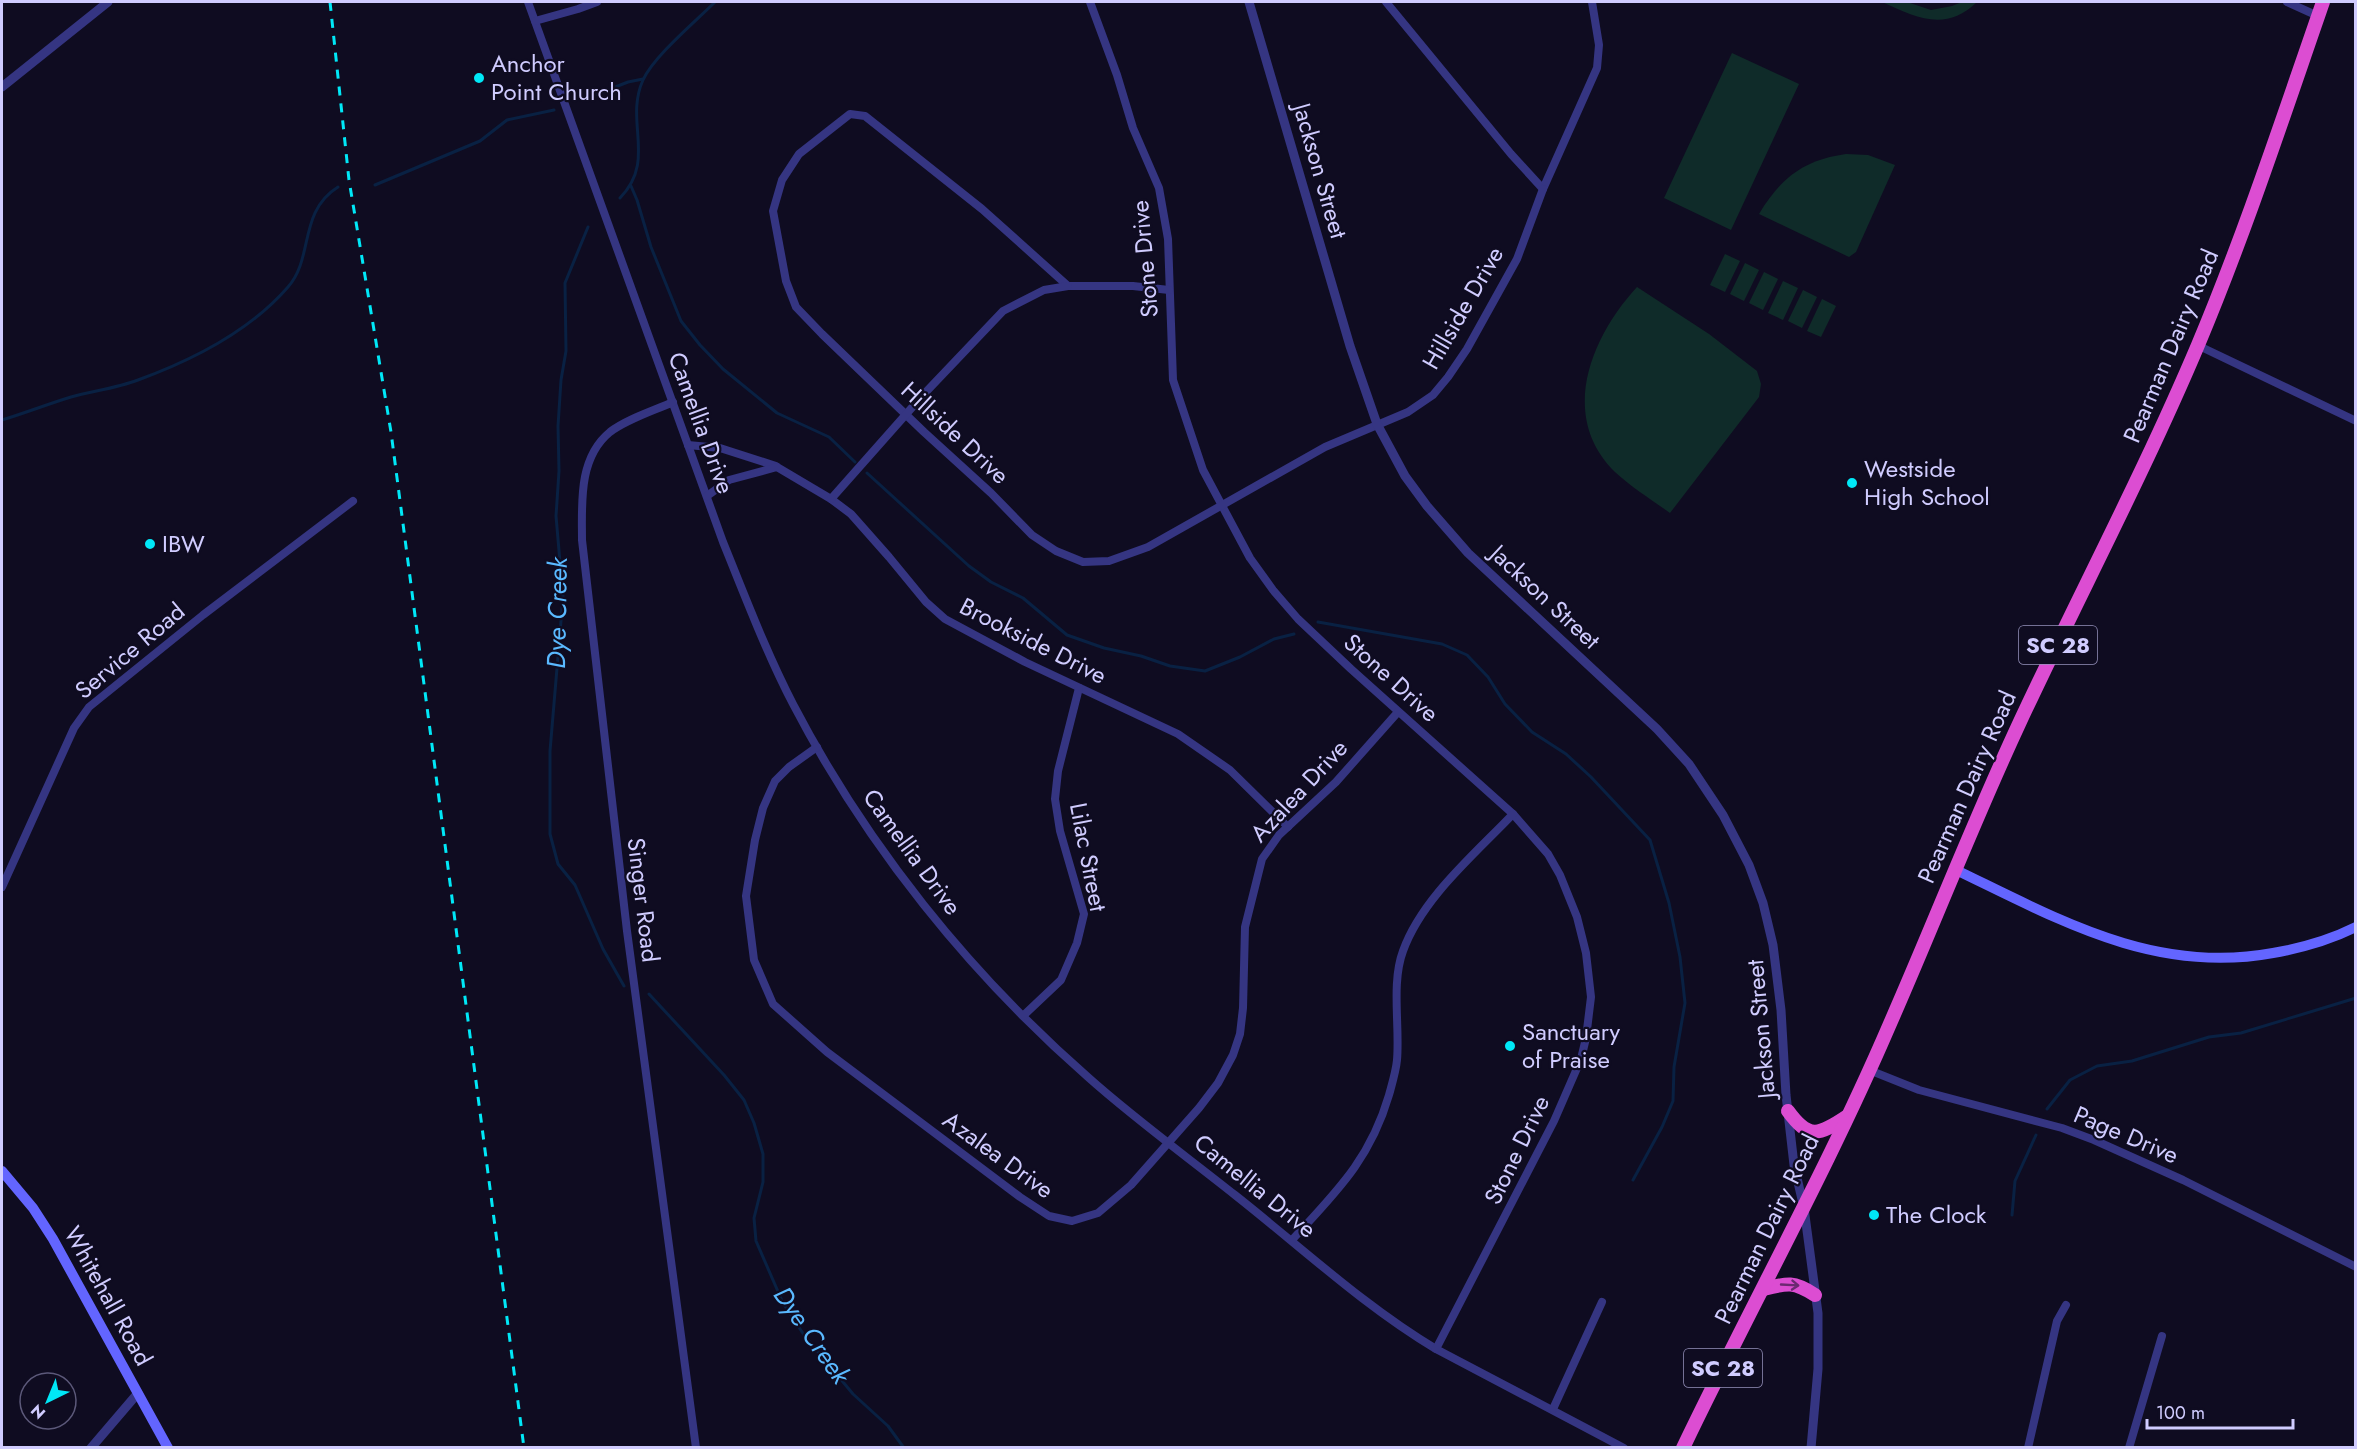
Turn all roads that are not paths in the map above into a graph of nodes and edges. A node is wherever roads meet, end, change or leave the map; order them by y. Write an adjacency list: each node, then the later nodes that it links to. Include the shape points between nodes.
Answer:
1 (108, 2): 12 (street)
2 (528, 2): 11 (street, Camellia Drive)
3 (597, 2): 11 (street)
4 (1090, 2): 15 (street, Stone Drive, via 1133,128 1159,188 1168,239)
5 (1249, 2): 20 (street, Jackson Street, via 1350,346)
6 (1386, 2): 13 (street)
7 (1592, 2): 13 (street, Hillside Drive, via 1599,45 1597,68)
8 (2287, 2): 10 (street)
9 (2323, 2): 10 (highway, Pearman Dairy Road / SC 28)
10 (2318, 16): 16 (highway, Pearman Dairy Road / SC 28, via 2237,249)
11 (535, 21): 17 (street, Camellia Drive)
12 (2, 87)
13 (1543, 189): 20 (street, Hillside Drive, via 1517,260 1448,377 1432,395 1408,412)
14 (1068, 286): 15 (street); 18 (street, via 1044,290 1003,311); 18 (street, Hillside Drive, via 982,210 865,116 850,114 799,154 782,180 773,211 786,281 796,307)
15 (1169, 290): 26 (street, Stone Drive, via 1173,380 1203,470)
16 (2198, 345): 19 (street); 32 (highway, Pearman Dairy Road / SC 28)
17 (673, 402): 21 (street, Camellia Drive); 54 (street, Singer Road, via 610,432 595,449 583,481 582,540 627,931)
18 (907, 415): 24 (street); 26 (street, Hillside Drive, via 1032,535 1083,562 1109,561 1148,547)
19 (2355, 421)
20 (1377, 424): 26 (street, Hillside Drive, via 1324,447); 37 (street, Jackson Street, via 1405,476 1448,531 1658,729 1689,764 1724,815 1763,903 1773,945)
21 (688, 446): 22 (street, Brookside Drive, via 720,448); 23 (street, Camellia Drive)
22 (777, 467): 23 (street, via 729,480); 24 (street, Brookside Drive)
23 (707, 496): 29 (street, Camellia Drive, via 758,627 792,703)
24 (831, 499): 27 (street, Brookside Drive, via 851,514 945,619)
25 (354, 501): 33 (street, Service Road, via 88,707 74,728)
26 (1222, 506): 28 (street, Stone Drive, via 1250,558 1273,590 1298,619)
27 (1079, 688): 31 (street, Brookside Drive, via 1178,734 1230,770); 35 (street, Lilac Street, via 1055,799 1084,914 1061,980)
28 (1398, 712): 30 (street, Stone Drive); 31 (street, Azalea Drive, via 1336,782)
29 (817, 747): 35 (street, Camellia Drive, via 891,862 979,971); 39 (street, Azalea Drive, via 775,781 755,840 746,896 754,960 773,1004 858,1076 1049,1216 1072,1221 1098,1213)
30 (1513, 814): 42 (street, via 1433,899 1413,928 1402,953 1398,977 1397,1061 1381,1123 1362,1159); 49 (street, Stone Drive, via 1548,854 1577,917 1589,977 1586,1038 1554,1121)
31 (1288, 827): 39 (street, Azalea Drive, via 1262,859 1253,887 1245,927 1240,1034 1233,1055 1218,1083)
32 (1954, 869): 34 (main road, via 2099,936 2178,956 2259,956 2317,943); 36 (highway, Pearman Dairy Road / SC 28)
33 (2, 887)
34 (2355, 927)
35 (1023, 1016): 39 (street, Camellia Drive, via 1089,1078)
36 (1869, 1070): 38 (highway, Pearman Dairy Road / SC 28); 43 (street, Page Drive, via 1919,1090 2094,1140 2186,1181)
37 (1788, 1111): 38 (highway, via 1799,1126 1818,1133); 41 (street, Jackson Street)
38 (1848, 1116): 41 (highway, Pearman Dairy Road / SC 28)
39 (1170, 1143): 42 (street, Camellia Drive)
40 (2, 1171): 50 (main road, Whitehall Road, via 53,1239)
41 (1804, 1208): 44 (highway, Pearman Dairy Road / SC 28); 45 (street, Jackson Street)
42 (1292, 1240): 49 (street, Camellia Drive, via 1411,1334)
43 (2355, 1267)
44 (1764, 1289): 45 (highway, one-way to 45, via 1785,1283 1800,1285); 56 (highway, Pearman Dairy Road / SC 28)
45 (1815, 1295): 57 (street, Jackson Street, via 1819,1344)
46 (1602, 1302): 51 (street)
47 (2066, 1305): 58 (street, via 2057,1321)
48 (2162, 1336): 59 (street)
49 (1436, 1349): 51 (street, Camellia Drive)
50 (138, 1394): 52 (street); 53 (main road, Whitehall Road)
51 (1553, 1409): 55 (street, Camellia Drive)
52 (91, 1448)
53 (168, 1448)
54 (696, 1448)
55 (1624, 1448)
56 (1683, 1448)
57 (1811, 1448)
58 (2028, 1448)
59 (2129, 1448)

